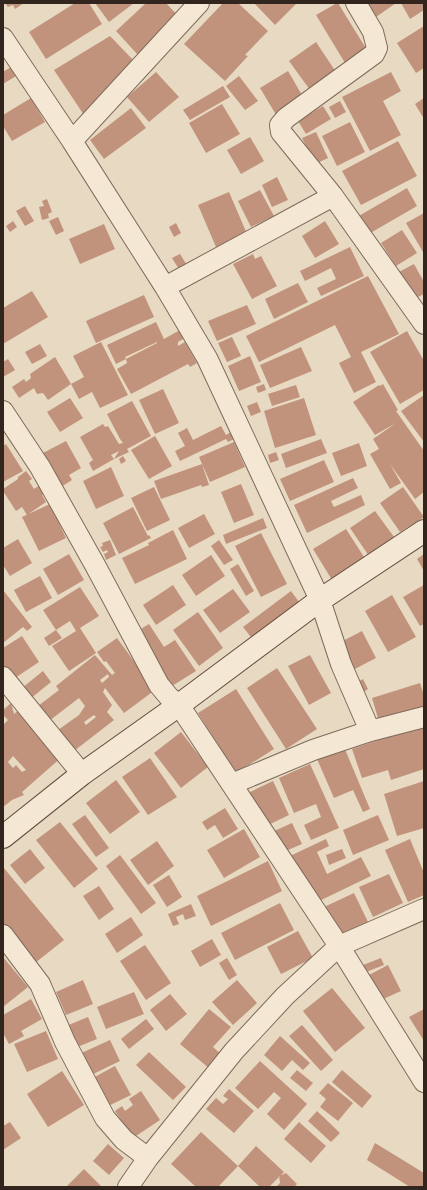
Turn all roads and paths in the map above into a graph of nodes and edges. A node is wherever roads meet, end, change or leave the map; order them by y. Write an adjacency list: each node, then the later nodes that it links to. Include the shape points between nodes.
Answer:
1 (356, 3): 5 (street, via 373,32 377,48 374,54 280,125 281,132)
2 (192, 6): 4 (street)
3 (3, 38): 4 (street)
4 (72, 142): 6 (street)
5 (333, 196): 6 (street); 7 (street)
6 (165, 287): 10 (street, via 207,358)
7 (424, 324)
8 (3, 411): 12 (street, via 40,467 159,685)
9 (424, 531): 10 (main road)
10 (320, 600): 12 (main road); 14 (street, via 341,664)
11 (3, 677): 15 (street)
12 (179, 706): 15 (main road); 16 (street)
13 (424, 717): 14 (street)
14 (370, 730): 16 (street, via 313,750)
15 (82, 774): 17 (main road)
16 (232, 784): 20 (street)
17 (3, 837)
18 (424, 909): 20 (street)
19 (3, 935): 22 (street, via 40,984 65,1042 105,1118 124,1140)
20 (339, 946): 21 (street); 22 (street, via 285,996 234,1051)
21 (424, 1082)
22 (148, 1158): 23 (street)
23 (128, 1187)

